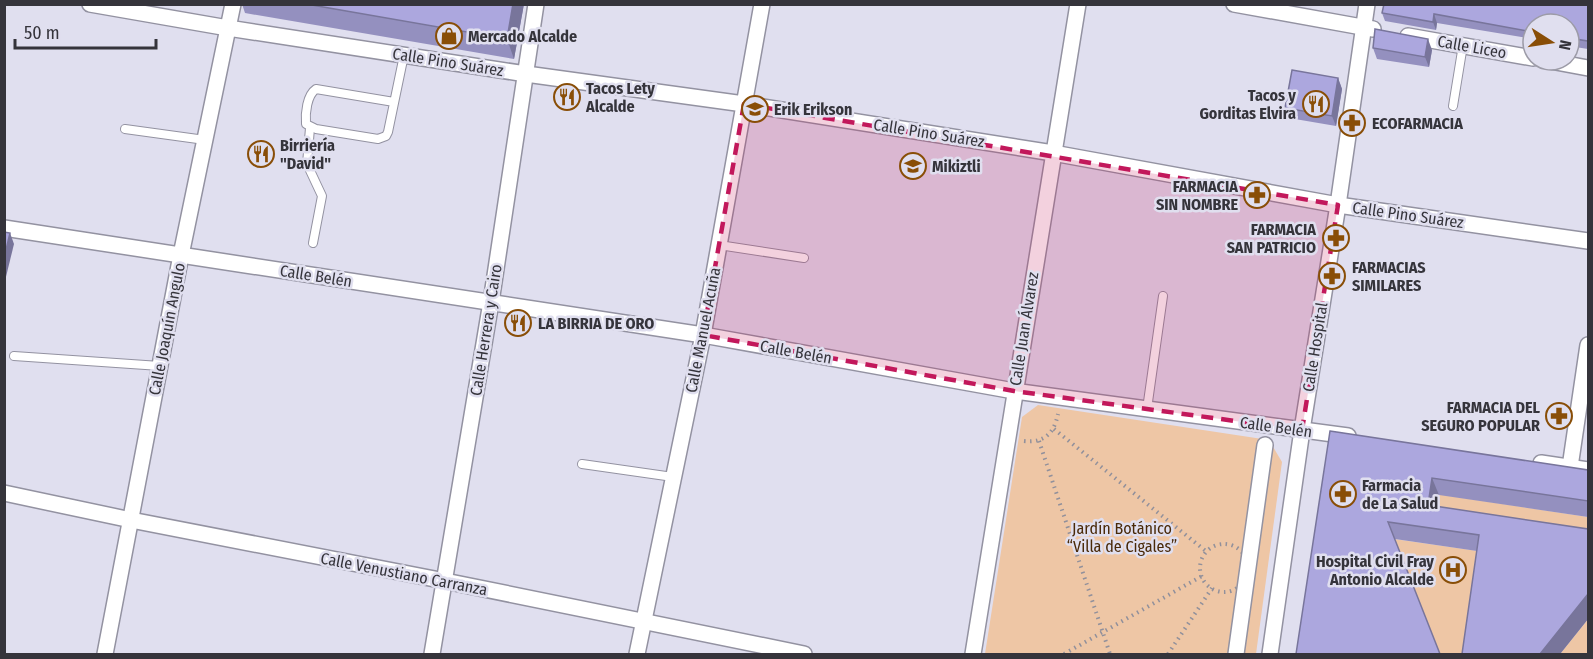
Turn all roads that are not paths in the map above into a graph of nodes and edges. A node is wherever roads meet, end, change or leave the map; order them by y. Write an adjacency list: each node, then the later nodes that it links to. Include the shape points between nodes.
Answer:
1 (90, 4): 8 (street, Calle Pino Suárez)
2 (233, 4): 8 (street, Calle Joaquín Angulo)
3 (536, 4): 13 (street, Calle Herrera y Cairo)
4 (762, 4): 15 (street, Calle Manuel Acuña)
5 (1078, 4): 20 (street, Calle Juan Álvarez)
6 (1234, 4): 9 (street, Calle Liceo)
7 (1367, 4): 9 (street, Calle Hospital)
8 (228, 28): 11 (street, Calle Pino Suárez); 19 (street, Calle Joaquín Angulo)
9 (1364, 28): 10 (street, Calle Liceo); 21 (street, Calle Hospital)
10 (1463, 45): 12 (street, Calle Liceo); 16 (lane)
11 (404, 55): 13 (street, Calle Pino Suárez); 14 (lane)
12 (1521, 56)
13 (526, 74): 15 (street, Calle Pino Suárez); 29 (street, Calle Herrera y Cairo)
14 (394, 102): 17 (lane, via 388,132 382,138); 17 (lane, via 316,89 310,95 305,118)
15 (744, 104): 20 (street, Calle Pino Suárez); 25 (street, Calle Manuel Acuña)
16 (1454, 106)
17 (310, 128): 24 (lane, via 307,164 322,196)
18 (125, 129): 19 (lane)
19 (205, 140): 26 (street, Calle Joaquín Angulo)
20 (1053, 153): 21 (street, Calle Pino Suárez); 34 (street, Calle Juan Álvarez)
21 (1338, 205): 23 (street, Calle Pino Suárez); 36 (street, Calle Hospital)
22 (4, 228): 26 (street, Calle Belén)
23 (1588, 241)
24 (313, 243)
25 (719, 245): 27 (lane); 30 (street, Calle Manuel Acuña)
26 (181, 255): 29 (street, Calle Belén); 33 (street, Calle Joaquín Angulo)
27 (804, 258)
28 (1163, 296): 35 (lane)
29 (491, 302): 30 (street, Calle Belén); 46 (street, Calle Herrera y Cairo)
30 (703, 335): 34 (street, Calle Belén); 43 (street, Calle Manuel Acuña)
31 (1588, 345): 41 (street)
32 (14, 356): 33 (lane)
33 (160, 366): 45 (street, Calle Joaquín Angulo)
34 (1014, 391): 35 (street, Calle Belén); 52 (street, Calle Juan Álvarez)
35 (1147, 409): 36 (street, Calle Belén)
36 (1302, 430): 37 (street, Calle Belén); 54 (street, Calle Hospital)
37 (1359, 438)
38 (1265, 445): 53 (street)
39 (1523, 460): 41 (street)
40 (582, 464): 43 (lane)
41 (1570, 467): 42 (street)
42 (1588, 470)
43 (673, 477): 47 (street, Calle Manuel Acuña)
44 (4, 493): 45 (street, Calle Venustiano Carranza)
45 (131, 520): 46 (street, Calle Venustiano Carranza); 48 (street, Calle Joaquín Angulo)
46 (445, 581): 47 (street, Calle Venustiano Carranza); 49 (street, Calle Herrera y Cairo)
47 (643, 623): 50 (street, Calle Manuel Acuña); 51 (street, Calle Venustiano Carranza)
48 (105, 654)
49 (432, 654)
50 (637, 654)
51 (804, 654)
52 (973, 654)
53 (1236, 654)
54 (1270, 654)

